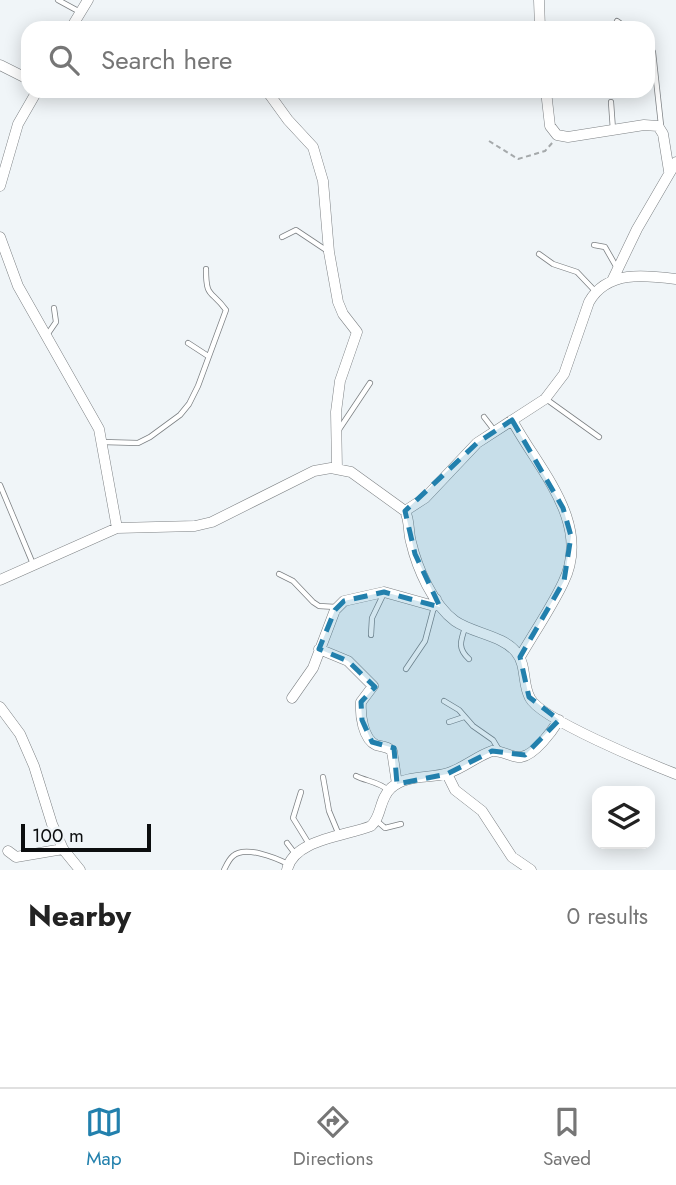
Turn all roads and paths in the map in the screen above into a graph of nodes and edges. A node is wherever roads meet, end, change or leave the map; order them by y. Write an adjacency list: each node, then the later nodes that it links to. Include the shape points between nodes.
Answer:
1 (58, 0): 4 (lane)
2 (88, 0): 4 (street)
3 (539, 0): 6 (street)
4 (80, 12): 5 (street)
5 (75, 21)
6 (540, 21)
7 (0, 65): 9 (street)
8 (655, 72): 14 (lane)
9 (21, 76)
10 (33, 98): 20 (street, via 18,124)
11 (272, 98): 24 (street, via 313,147 323,181)
12 (547, 98): 16 (street, via 550,127)
13 (611, 102): 15 (lane)
14 (661, 130): 15 (street, via 644,125); 19 (street)
15 (613, 131): 16 (street)
16 (557, 135): 17 (path, via 545,151 518,159)
17 (488, 141)
18 (676, 162): 19 (street)
19 (669, 172): 27 (street)
20 (0, 186)
21 (0, 237): 32 (street, via 18,286)
22 (282, 237): 24 (lane, via 296,230)
23 (594, 245): 27 (lane, via 604,247)
24 (329, 252): 40 (street, via 339,308 357,332 342,372)
25 (539, 254): 30 (lane, via 577,272)
26 (206, 269): 34 (lane, via 208,294 226,310)
27 (618, 269): 29 (street)
28 (676, 279): 29 (street, via 636,275)
29 (612, 281): 30 (street)
30 (595, 292): 36 (street, via 564,374)
31 (54, 308): 32 (lane, via 56,322)
32 (46, 335): 42 (street, via 97,424)
33 (188, 343): 34 (lane)
34 (208, 356): 42 (lane, via 198,386 180,415 138,443)
35 (370, 383): 40 (lane)
36 (545, 399): 38 (street); 41 (lane)
37 (484, 417): 39 (lane)
38 (512, 420): 39 (street); 56 (street, via 555,492 571,536 564,582)
39 (494, 431): 45 (street, via 457,462 425,498)
40 (336, 435): 43 (street)
41 (599, 437)
42 (102, 442): 46 (street)
43 (337, 469): 45 (street, via 351,472); 46 (street, via 314,471 212,522)
44 (0, 485): 47 (lane)
45 (405, 511): 51 (street, via 415,554)
46 (117, 528): 47 (street)
47 (33, 564): 49 (street)
48 (279, 573): 52 (lane, via 319,606)
49 (0, 580)
50 (384, 592): 51 (street); 52 (street, via 344,601); 54 (lane, via 372,618)
51 (435, 602): 53 (street); 58 (lane, via 425,641)
52 (337, 607): 55 (street)
53 (466, 627): 56 (street, via 506,643); 57 (lane, via 460,646)
54 (371, 635)
55 (319, 649): 59 (street, via 313,668); 70 (street, via 348,661 373,685 361,702 362,720 372,742 392,751)
56 (520, 657): 63 (street, via 529,697)
57 (469, 659)
58 (407, 669)
59 (292, 698)
60 (444, 701): 62 (lane)
61 (0, 707): 77 (street, via 34,766)
62 (464, 717): 64 (lane); 65 (lane)
63 (559, 720): 65 (street, via 547,738 525,755); 67 (street)
64 (449, 722)
65 (499, 750): 66 (street)
66 (447, 774): 70 (street, via 409,779); 83 (street, via 455,790 482,811 512,857)
67 (676, 774)
68 (356, 776): 70 (lane)
69 (323, 777): 74 (lane, via 331,821)
70 (393, 787): 72 (street)
71 (301, 792): 76 (lane, via 293,818)
72 (376, 820): 73 (lane, via 385,828); 74 (street)
73 (401, 824)
74 (340, 836): 76 (street)
75 (287, 843): 79 (lane)
76 (309, 845): 79 (street)
77 (63, 849): 78 (street, via 16,857); 81 (street)
78 (8, 851)
79 (297, 856): 80 (street)
80 (288, 867): 82 (lane, via 267,854 240,853 232,856)
81 (80, 870)
82 (223, 870)
83 (531, 870)

